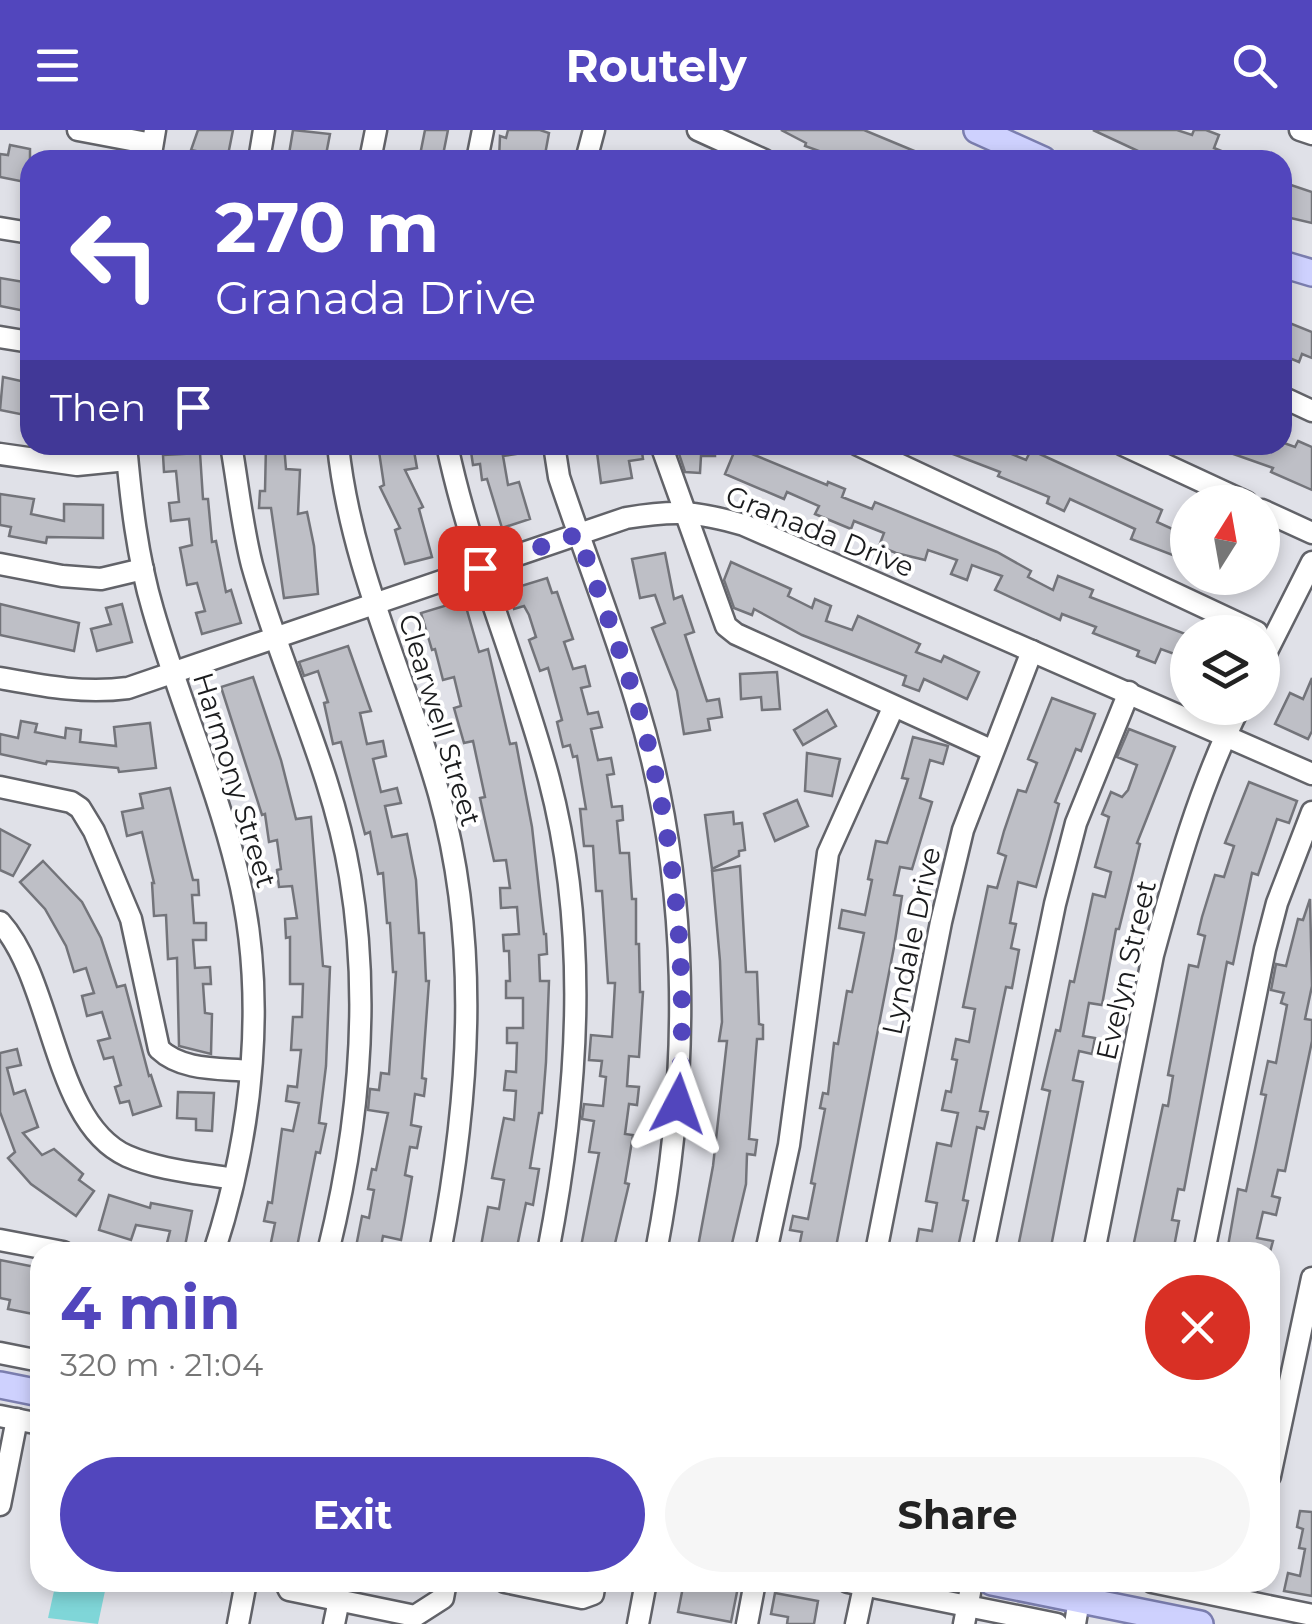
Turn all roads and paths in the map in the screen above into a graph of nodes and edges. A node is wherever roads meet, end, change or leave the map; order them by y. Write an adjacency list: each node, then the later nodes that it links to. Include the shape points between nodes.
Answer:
1 (78, 130): 6 (street)
2 (698, 130): 7 (street)
3 (976, 130): 8 (main road)
4 (1300, 130): 5 (street)
5 (1312, 134)
6 (152, 145)
7 (742, 150)
8 (1021, 150)
9 (0, 454): 10 (street, via 77,464)
10 (114, 455)
11 (126, 455): 27 (street, Harmony Street)
12 (233, 455): 31 (street, via 252,564)
13 (340, 455): 28 (street, Clearwell Street, via 352,533)
14 (451, 455): 26 (street)
15 (556, 455): 22 (street)
16 (665, 455): 20 (street)
17 (879, 455): 29 (street)
18 (1145, 455): 19 (street)
19 (1210, 485)
20 (688, 512): 22 (street, Granada Drive, via 626,518); 32 (street, Granada Drive, via 744,525); 36 (street, via 726,626)
21 (1280, 519): 23 (street)
22 (578, 534): 26 (street, Granada Drive); 51 (street, via 637,703 676,920 681,1065)
23 (1312, 534)
24 (1312, 562): 30 (street)
25 (0, 564): 27 (street, via 101,579)
26 (480, 568): 28 (street, Granada Drive); 50 (street, via 550,784 568,884 573,1094)
27 (143, 569): 33 (street, Harmony Street)
28 (376, 605): 31 (street, Granada Drive); 49 (street, Clearwell Street, via 439,794 464,937 465,1084)
29 (1219, 615)
30 (1278, 615)
31 (278, 639): 33 (street, Granada Drive); 48 (street, via 330,793 350,876 356,939 358,1073)
32 (1032, 651): 35 (street, Granada Drive); 39 (street, Lyndale Drive)
33 (174, 673): 34 (street, Granada Drive, via 98,692); 44 (street, Harmony Street, via 238,873 252,979)
34 (0, 678)
35 (1129, 692): 38 (street, Granada Drive); 54 (street, via 1076,823)
36 (893, 708): 39 (street); 52 (street, via 828,853 789,1144)
37 (1230, 725): 38 (street, Evelyn Street)
38 (1226, 734): 40 (street, Granada Drive); 55 (street, Evelyn Street, via 1154,955)
39 (991, 750): 53 (street, Lyndale Drive, via 941,922)
40 (1312, 774)
41 (0, 788): 44 (street, via 80,808 131,919 159,1049 187,1065)
42 (1312, 812): 56 (street, via 1265,949)
43 (0, 922): 45 (street, via 20,948 76,1100 96,1133 126,1156)
44 (250, 1072): 45 (street, Harmony Street)
45 (233, 1179): 47 (street, Harmony Street)
46 (0, 1240): 57 (street)
47 (217, 1242)
48 (330, 1242)
49 (442, 1242)
50 (550, 1242)
51 (658, 1242)
52 (768, 1242)
53 (878, 1242)
54 (985, 1242)
55 (1096, 1242)
56 (1206, 1242)
57 (30, 1246)
58 (1312, 1278): 64 (street)
59 (0, 1353): 60 (street)
60 (30, 1359)
61 (0, 1385): 62 (main road)
62 (30, 1391)
63 (9, 1418): 65 (street)
64 (1280, 1429)
65 (5, 1450): 66 (street)
66 (0, 1505)
67 (244, 1592): 83 (street)
68 (299, 1592): 78 (street)
69 (444, 1592): 78 (street, via 415,1616)
70 (554, 1592): 71 (street, via 582,1598)
71 (593, 1592)
72 (644, 1592): 85 (street)
73 (753, 1592): 86 (street)
74 (858, 1592): 87 (street)
75 (887, 1592): 80 (street)
76 (1039, 1592): 79 (main road)
77 (1245, 1592): 81 (street)
78 (338, 1600): 84 (street)
79 (1077, 1612): 82 (main road)
80 (966, 1615): 88 (street)
81 (1312, 1615)
82 (1190, 1623)
83 (238, 1624)
84 (334, 1624)
85 (638, 1624)
86 (747, 1624)
87 (856, 1624)
88 (1057, 1624)

